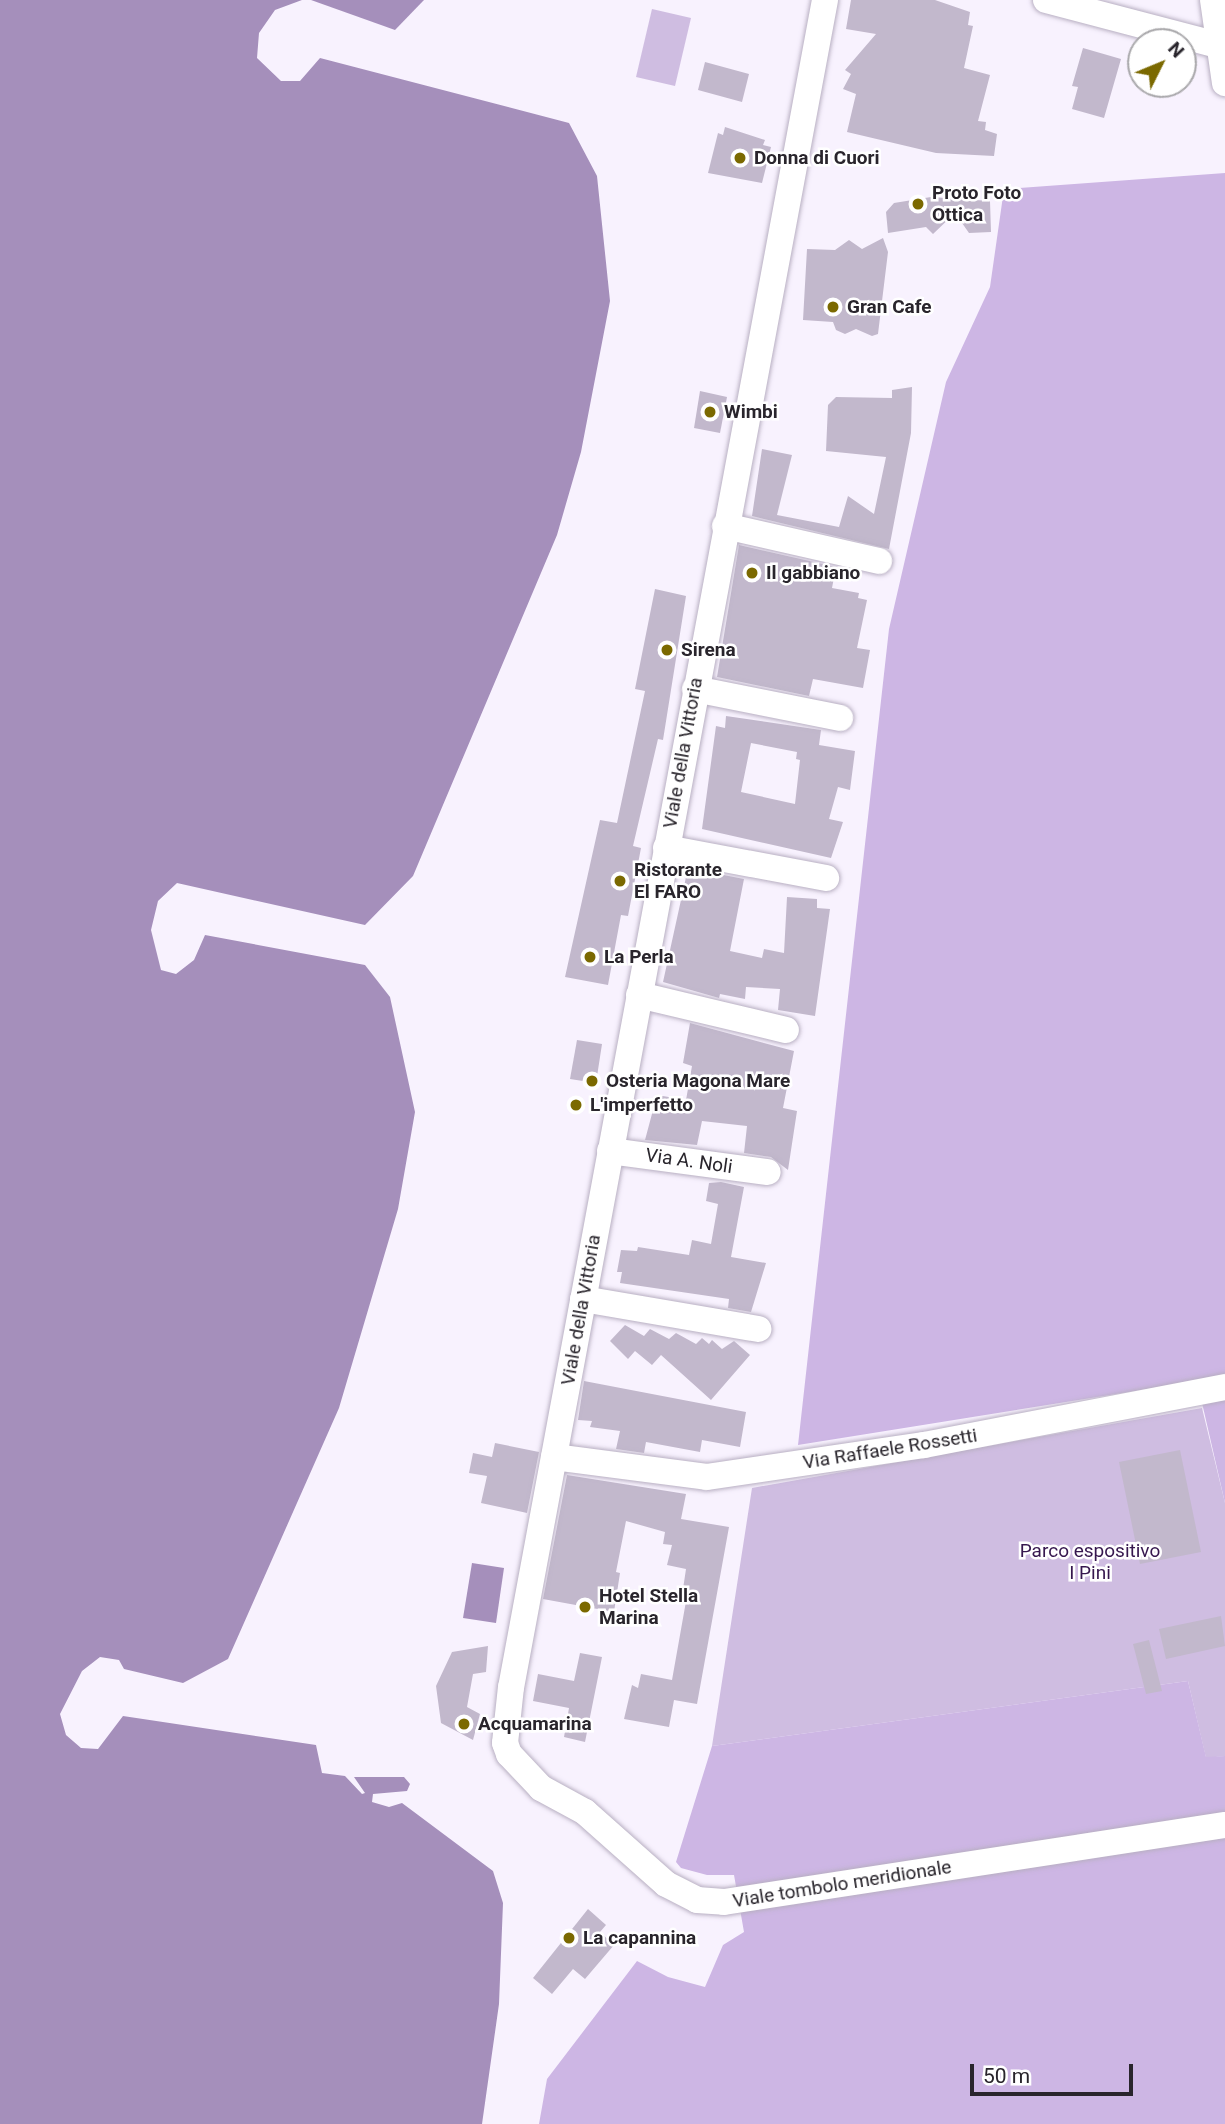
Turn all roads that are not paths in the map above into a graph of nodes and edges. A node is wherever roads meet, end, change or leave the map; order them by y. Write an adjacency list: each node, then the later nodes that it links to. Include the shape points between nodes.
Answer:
1 (825, 0): 6 (street, Viale della Vittoria)
2 (1046, 0): 4 (street)
3 (1213, 0): 4 (street)
4 (1217, 45): 5 (street)
5 (1225, 83)
6 (725, 526): 7 (street); 8 (street, Viale della Vittoria)
7 (879, 561)
8 (695, 689): 9 (street); 10 (street, Viale della Vittoria)
9 (839, 718)
10 (666, 848): 11 (street); 12 (street, Viale della Vittoria)
11 (826, 878)
12 (639, 996): 13 (street); 14 (street, Viale della Vittoria)
13 (786, 1030)
14 (610, 1151): 15 (street, Via A. Noli); 16 (street, Viale della Vittoria)
15 (768, 1172)
16 (583, 1298): 17 (street); 19 (street, Viale della Vittoria)
17 (758, 1329)
18 (1225, 1387): 19 (street, Via Raffaele Rossetti, via 924,1445 707,1478)
19 (554, 1457): 20 (street, Viale della Vittoria, via 511,1687 505,1743)
20 (509, 1754): 21 (street, Viale tombolo meridionale, via 541,1788 586,1812 666,1884 697,1900 724,1902)
21 (1225, 1825)

